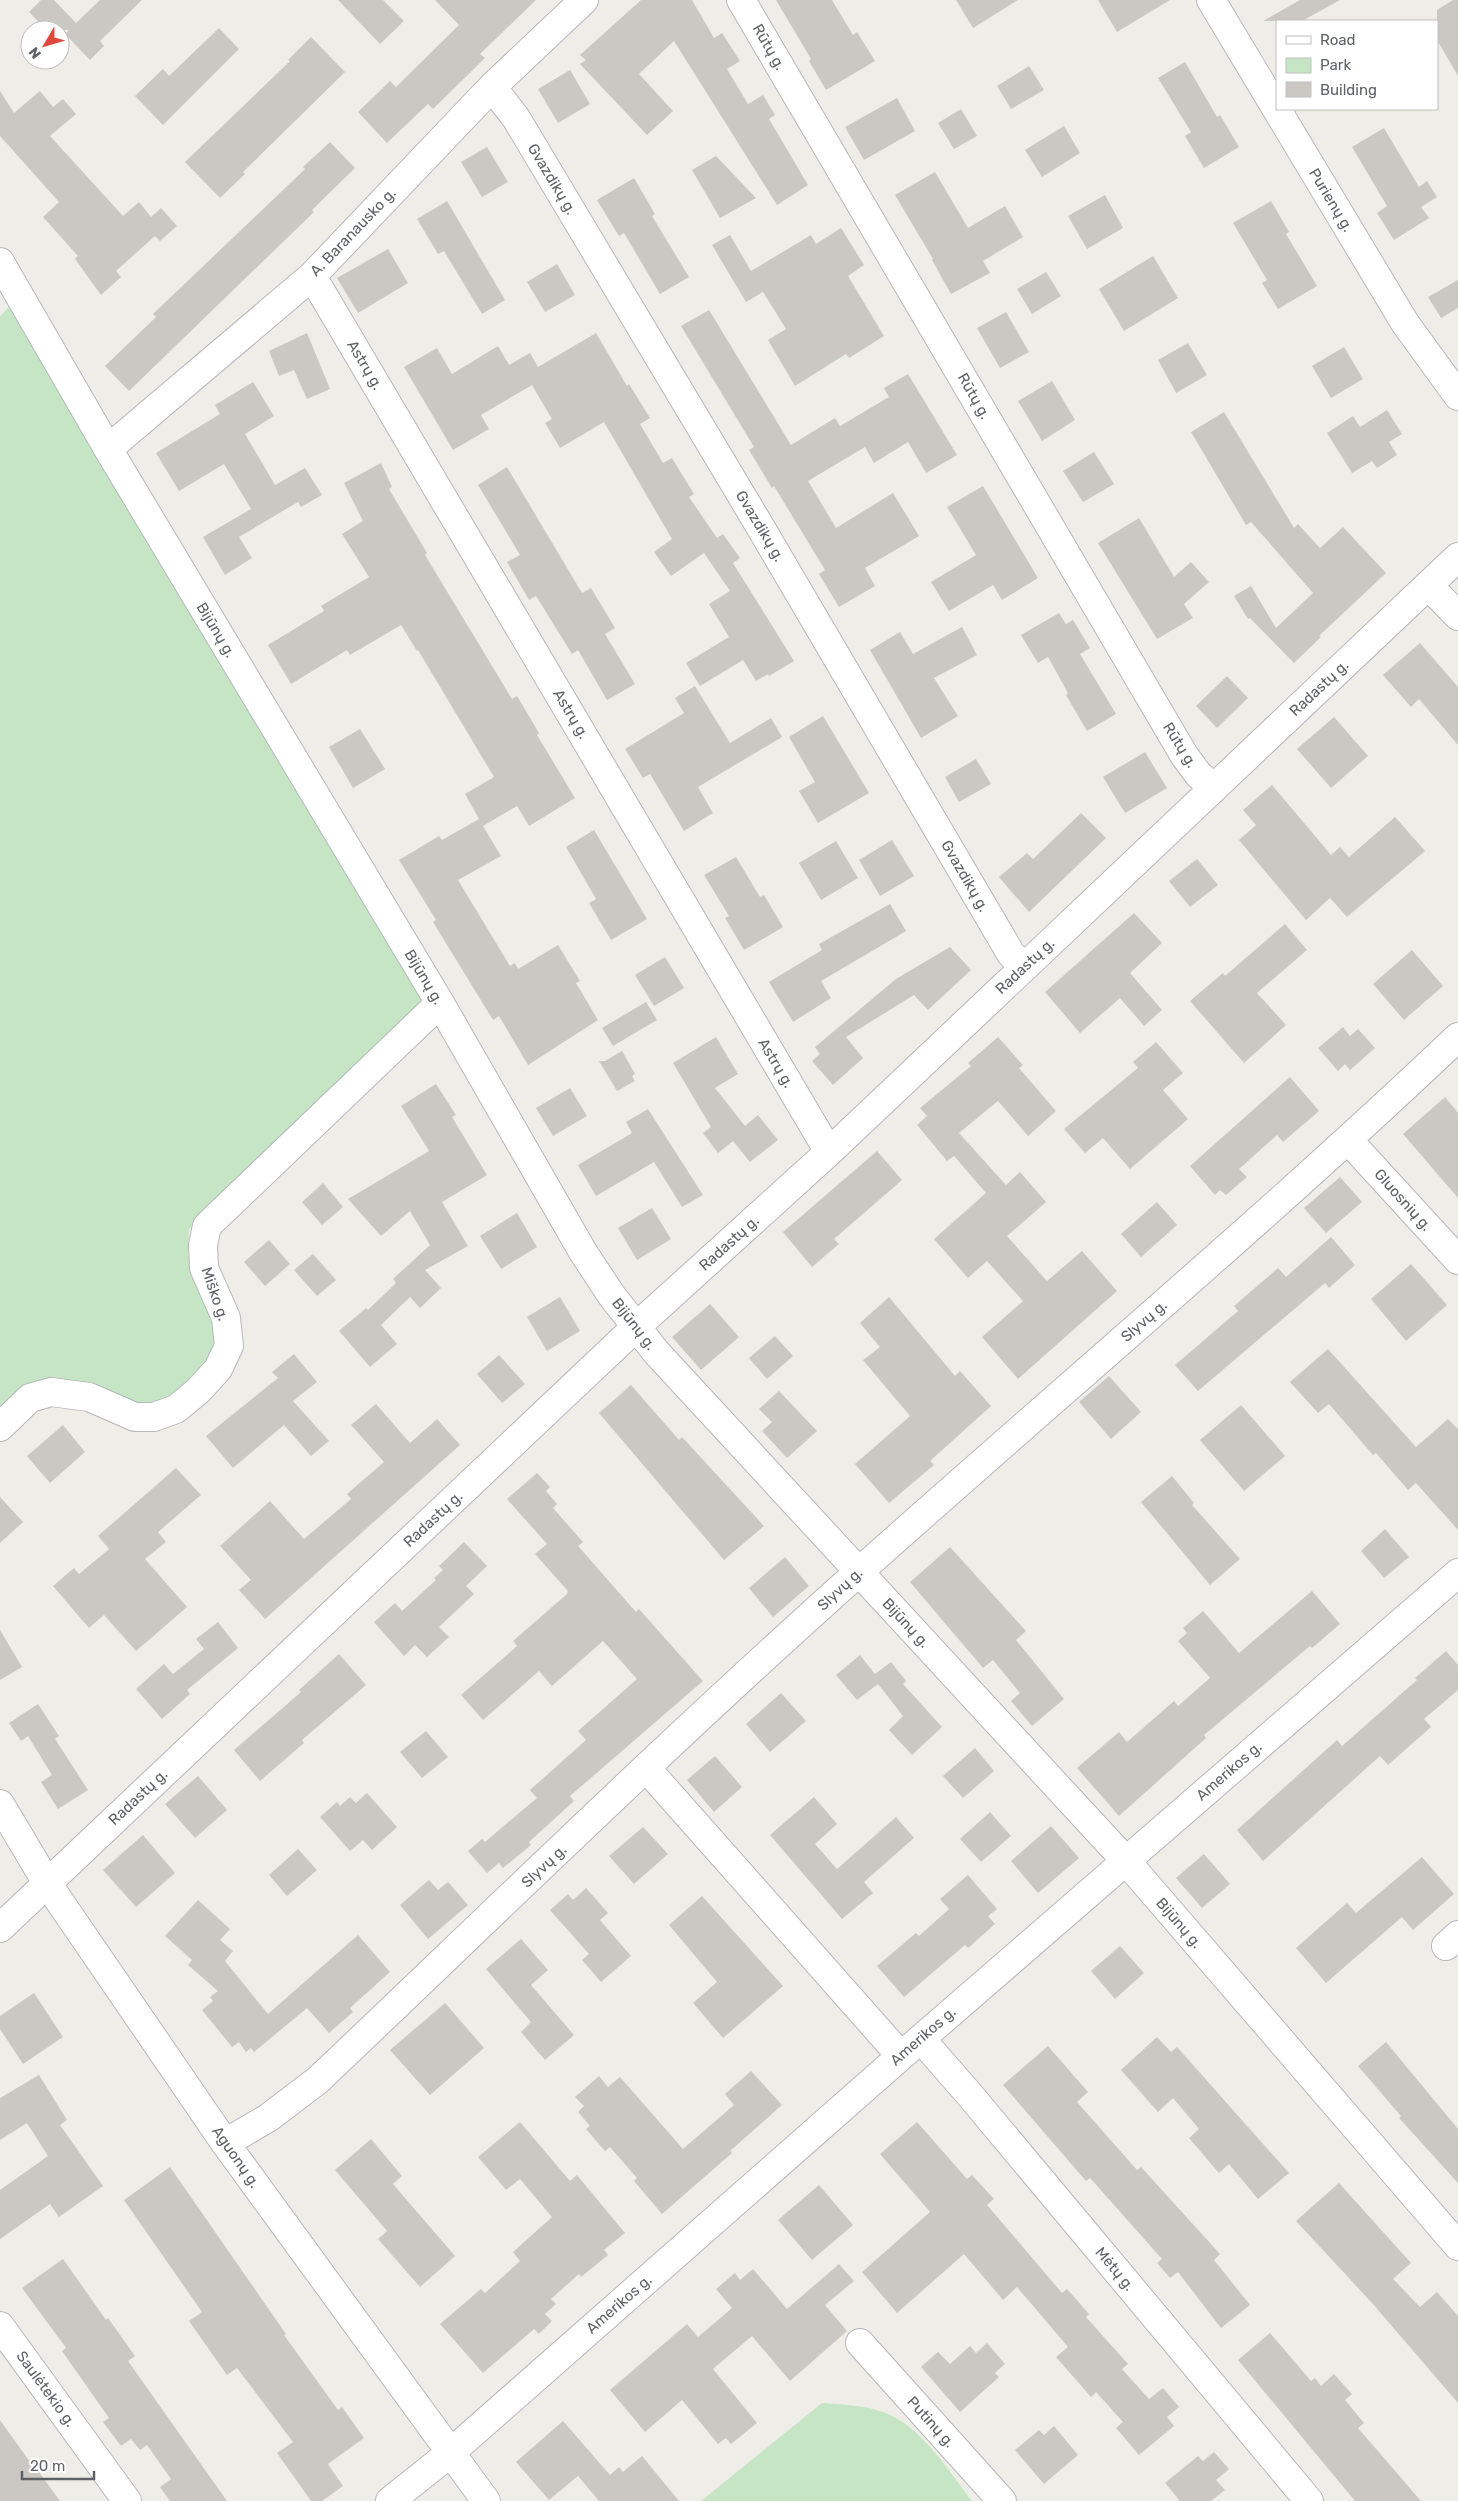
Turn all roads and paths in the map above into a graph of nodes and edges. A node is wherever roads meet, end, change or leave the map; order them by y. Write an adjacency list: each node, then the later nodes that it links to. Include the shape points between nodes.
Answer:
1 (584, 0): 4 (street, A. Baranausko g.)
2 (741, 0): 14 (street, Rūtų g., via 1184,755)
3 (1212, 0): 5 (street, Purienų g.)
4 (492, 87): 8 (street, A. Baranausko g.); 15 (street, Gvazdikų g., via 516,118 763,531 1010,954)
5 (1276, 107)
6 (1278, 110): 9 (street, Purienų g., via 1405,323)
7 (3, 275): 10 (street, Bijūnų g.)
8 (312, 276): 10 (street, A. Baranausko g.); 19 (street, Astrų g.)
9 (1458, 396)
10 (108, 449): 16 (street, Bijūnų g.)
11 (1458, 557): 12 (street, Radastų g.)
12 (1428, 585): 13 (street); 14 (street, Radastų g.)
13 (1458, 616)
14 (1213, 788): 15 (street, Radastų g.)
15 (1024, 967): 19 (street, Radastų g.)
16 (440, 1004): 21 (street, Bijūnų g., via 583,1252); 22 (street, Miško g., via 207,1226 203,1245 204,1268 226,1318 229,1346 218,1369 198,1391 176,1409 154,1418 135,1417 89,1397 51,1392 30,1398)
17 (1458, 1037): 18 (street, Slyvų g.)
18 (1349, 1140): 20 (street, Gluosnių g.); 23 (street, Slyvų g.)
19 (829, 1152): 21 (street, Radastų g.)
20 (1458, 1260)
21 (636, 1327): 23 (street, Bijūnų g.); 28 (street, Radastų g.)
22 (0, 1427)
23 (859, 1572): 25 (street, Slyvų g.); 27 (street, Bijūnų g.)
24 (1458, 1573): 27 (street, Amerikos g.)
25 (646, 1769): 30 (street, Mėtų g.); 31 (street, Slyvų g., via 318,2080 268,2118)
26 (0, 1804): 28 (street, Aguonų g.)
27 (1126, 1861): 30 (street, Amerikos g.); 32 (street, Bijūnų g.)
28 (47, 1884): 29 (street, Radastų g.); 31 (street, Aguonų g.)
29 (0, 1928)
30 (911, 2047): 35 (street, Amerikos g.); 40 (street, Mėtų g., via 969,2094)
31 (225, 2143): 35 (street, Aguonų g.)
32 (1458, 2246)
33 (0, 2326): 36 (street, Saulėtekio g.)
34 (860, 2342): 39 (street, Putinų g.)
35 (449, 2454): 37 (street, Amerikos g.); 38 (street, Aguonų g.)
36 (127, 2501)
37 (390, 2501)
38 (486, 2501)
39 (1002, 2501)
40 (1309, 2501)

